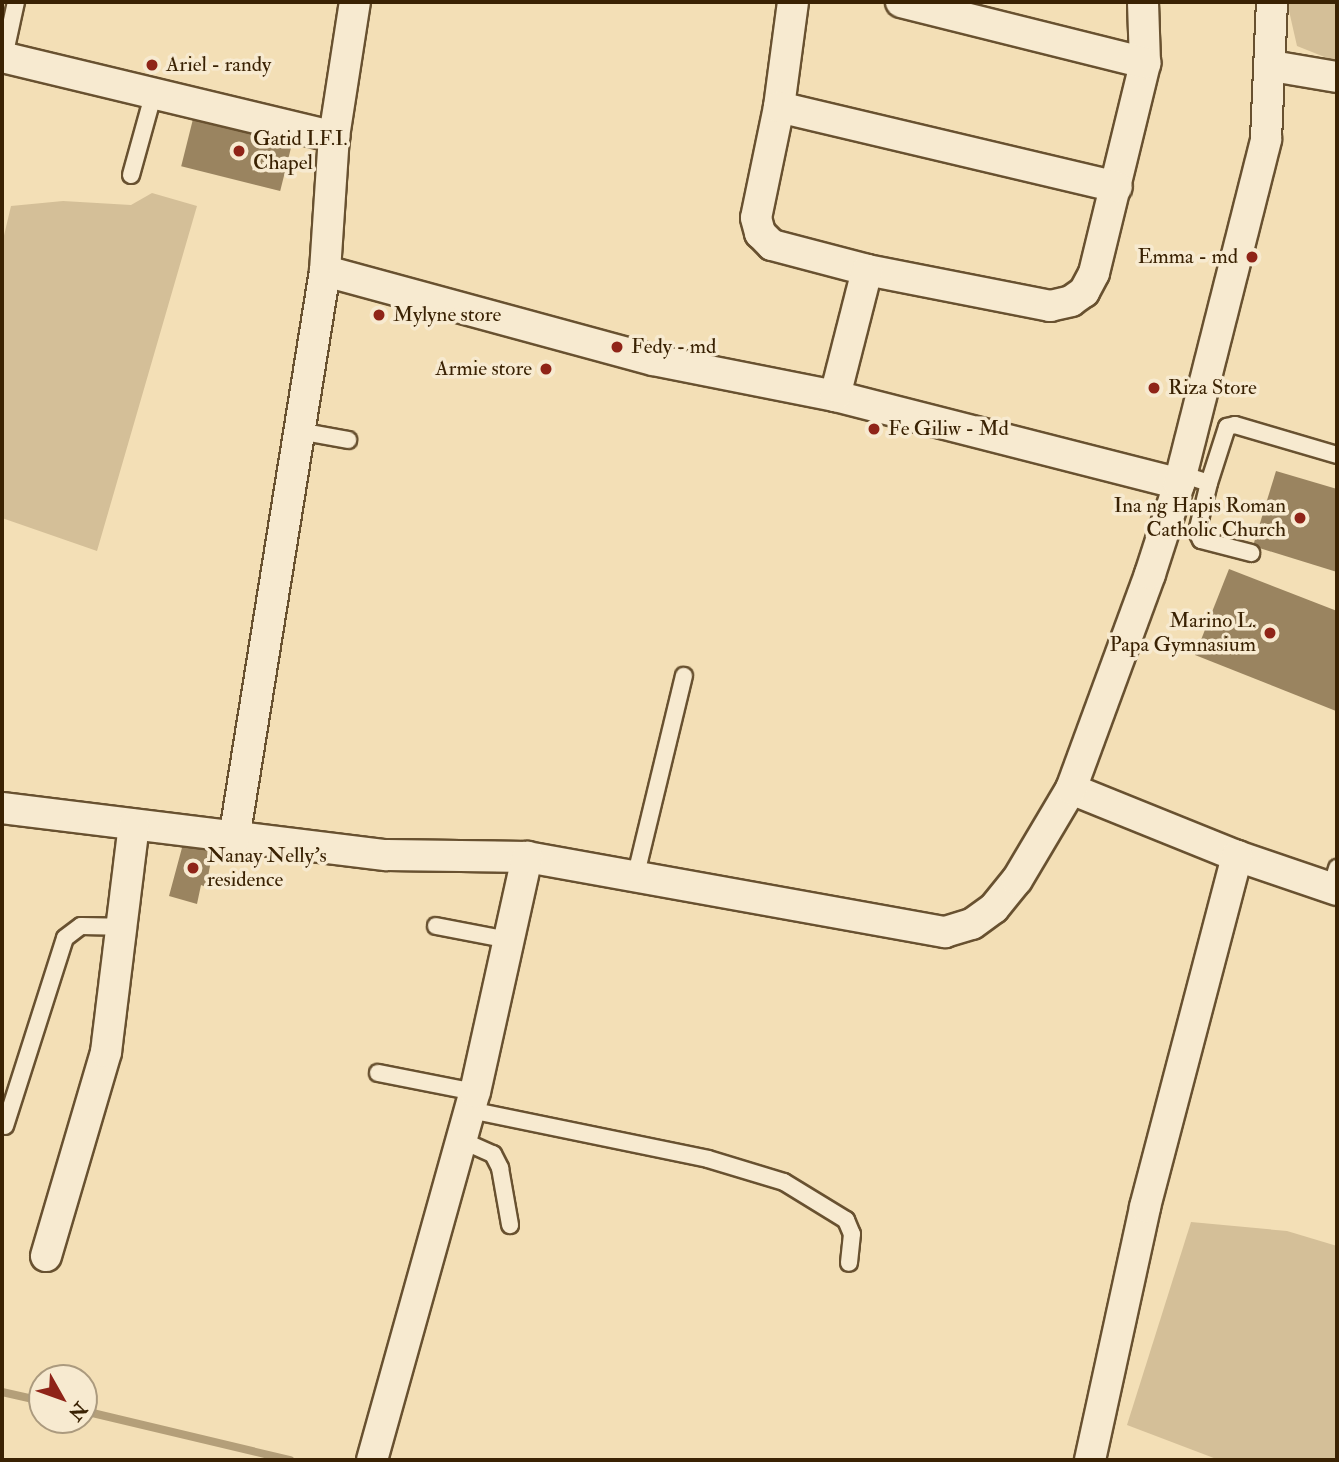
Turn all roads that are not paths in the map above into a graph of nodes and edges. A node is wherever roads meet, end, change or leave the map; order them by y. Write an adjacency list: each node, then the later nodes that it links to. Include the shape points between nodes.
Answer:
1 (16, 2): 7 (lane)
2 (355, 2): 13 (street)
3 (793, 2): 12 (street)
4 (901, 2): 8 (street)
5 (1143, 2): 8 (street)
6 (1272, 2): 9 (street)
7 (3, 57): 11 (street)
8 (1145, 62): 15 (street)
9 (1272, 66): 10 (street); 22 (street, via 1266,139)
10 (1337, 77)
11 (154, 92): 13 (street); 14 (lane)
12 (779, 107): 15 (street); 16 (street, via 756,218 760,233 772,246)
13 (334, 137): 17 (street)
14 (131, 175)
15 (1116, 187): 16 (street, via 1094,272 1084,292 1071,301 1050,306)
16 (867, 270): 18 (street)
17 (325, 271): 18 (street, via 653,360); 19 (street)
18 (835, 396): 22 (street)
19 (299, 430): 20 (lane); 29 (street)
20 (348, 440)
21 (1337, 455): 23 (lane, via 1235,425 1227,428)
22 (1180, 479): 23 (lane); 26 (street)
23 (1209, 483): 24 (lane, via 1197,532 1201,540)
24 (1251, 553)
25 (684, 676): 32 (lane)
26 (1070, 789): 30 (street); 32 (street, via 1017,880 994,908 972,924 945,932)
27 (2, 808): 28 (street)
28 (134, 825): 29 (street); 35 (street)
29 (234, 839): 31 (street, via 387,855)
30 (1237, 856): 33 (street); 45 (street, via 1145,1207)
31 (527, 857): 32 (street); 36 (street)
32 (635, 878)
33 (1335, 882)
34 (436, 926): 36 (lane)
35 (120, 927): 39 (lane, via 81,926 65,938); 42 (street, via 106,1052)
36 (509, 940): 38 (street)
37 (378, 1073): 38 (lane)
38 (472, 1101): 40 (street); 43 (lane, via 784,1182 846,1220 852,1234)
39 (5, 1126)
40 (461, 1140): 41 (lane, via 493,1154 500,1168); 44 (street)
41 (510, 1225)
42 (46, 1256)
43 (849, 1263)
44 (372, 1460)
45 (1090, 1460)

